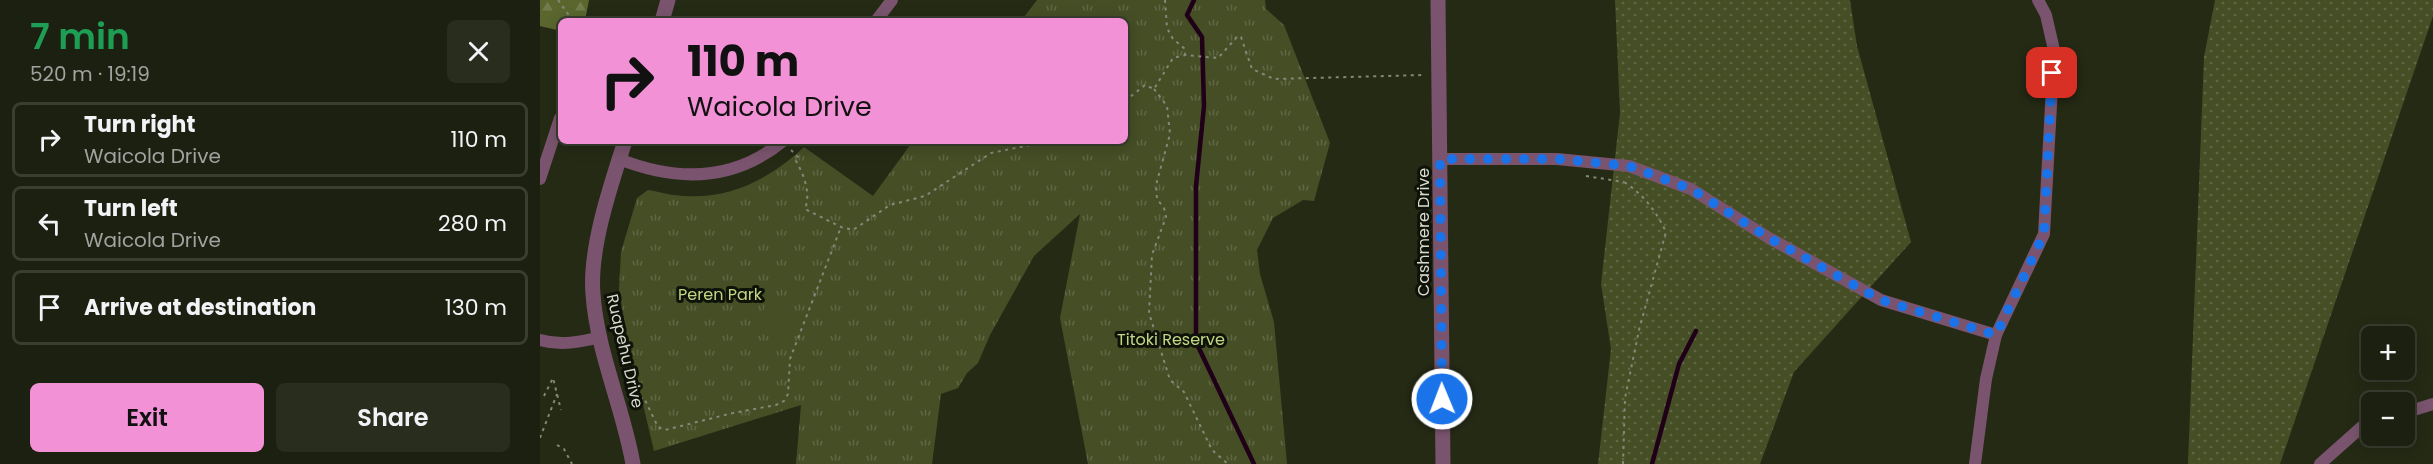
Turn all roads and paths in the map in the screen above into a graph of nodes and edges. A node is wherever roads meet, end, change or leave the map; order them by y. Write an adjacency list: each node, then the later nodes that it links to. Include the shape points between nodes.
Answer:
1 (558, 0): 7 (path)
2 (668, 0): 8 (street)
3 (892, 0): 9 (street)
4 (1165, 0): 10 (path, via 1167,28 1185,49)
5 (1438, 0): 11 (street, Cashmere Drive)
6 (2038, 0): 26 (street, via 2046,15 2054,50 2044,234)
7 (571, 18)
8 (663, 18)
9 (878, 18)
10 (1185, 56): 11 (path, via 1218,58 1238,36 1252,69 1274,78); 12 (path, via 1173,58)
11 (1439, 75): 20 (street, Cashmere Drive)
12 (1154, 89): 13 (path, via 1145,85); 40 (path, via 1167,106 1170,134 1156,184 1157,199 1166,217 1152,255 1149,313 1170,380 1184,392 1212,450)
13 (1128, 99)
14 (558, 124): 23 (street)
15 (624, 144): 19 (street, Ruapehu Drive)
16 (780, 144): 19 (street, via 755,161 706,175 680,175)
17 (785, 144): 25 (path, via 799,158 796,161 805,176 805,209)
18 (1035, 144): 25 (path, via 991,153 925,196 890,205 853,230)
19 (619, 159): 27 (street, Ruapehu Drive, via 595,251 592,293)
20 (1440, 159): 21 (street, via 1557,159); 41 (street, Cashmere Drive)
21 (1629, 166): 24 (path); 26 (street, via 1691,189 1881,300)
22 (1586, 176): 24 (path)
23 (540, 179)
24 (1624, 182): 42 (path, via 1644,197 1666,232 1625,398)
25 (841, 227): 31 (path, via 790,359 784,401 665,430 658,427 644,398)
26 (1996, 335): 43 (street)
27 (601, 337): 28 (street, via 569,344); 31 (street, Ruapehu Drive)
28 (540, 340)
29 (557, 394): 30 (path, via 553,378); 33 (path); 36 (path)
30 (544, 396)
31 (617, 402): 39 (street, Ruapehu Drive)
32 (2433, 404): 34 (street)
33 (561, 410)
34 (2415, 410)
35 (2361, 428): 44 (street)
36 (540, 438)
37 (557, 445): 38 (path, via 564,449)
38 (572, 464)
39 (633, 464)
40 (1228, 464)
41 (1443, 464)
42 (1623, 464)
43 (1975, 464)
44 (2320, 464)

